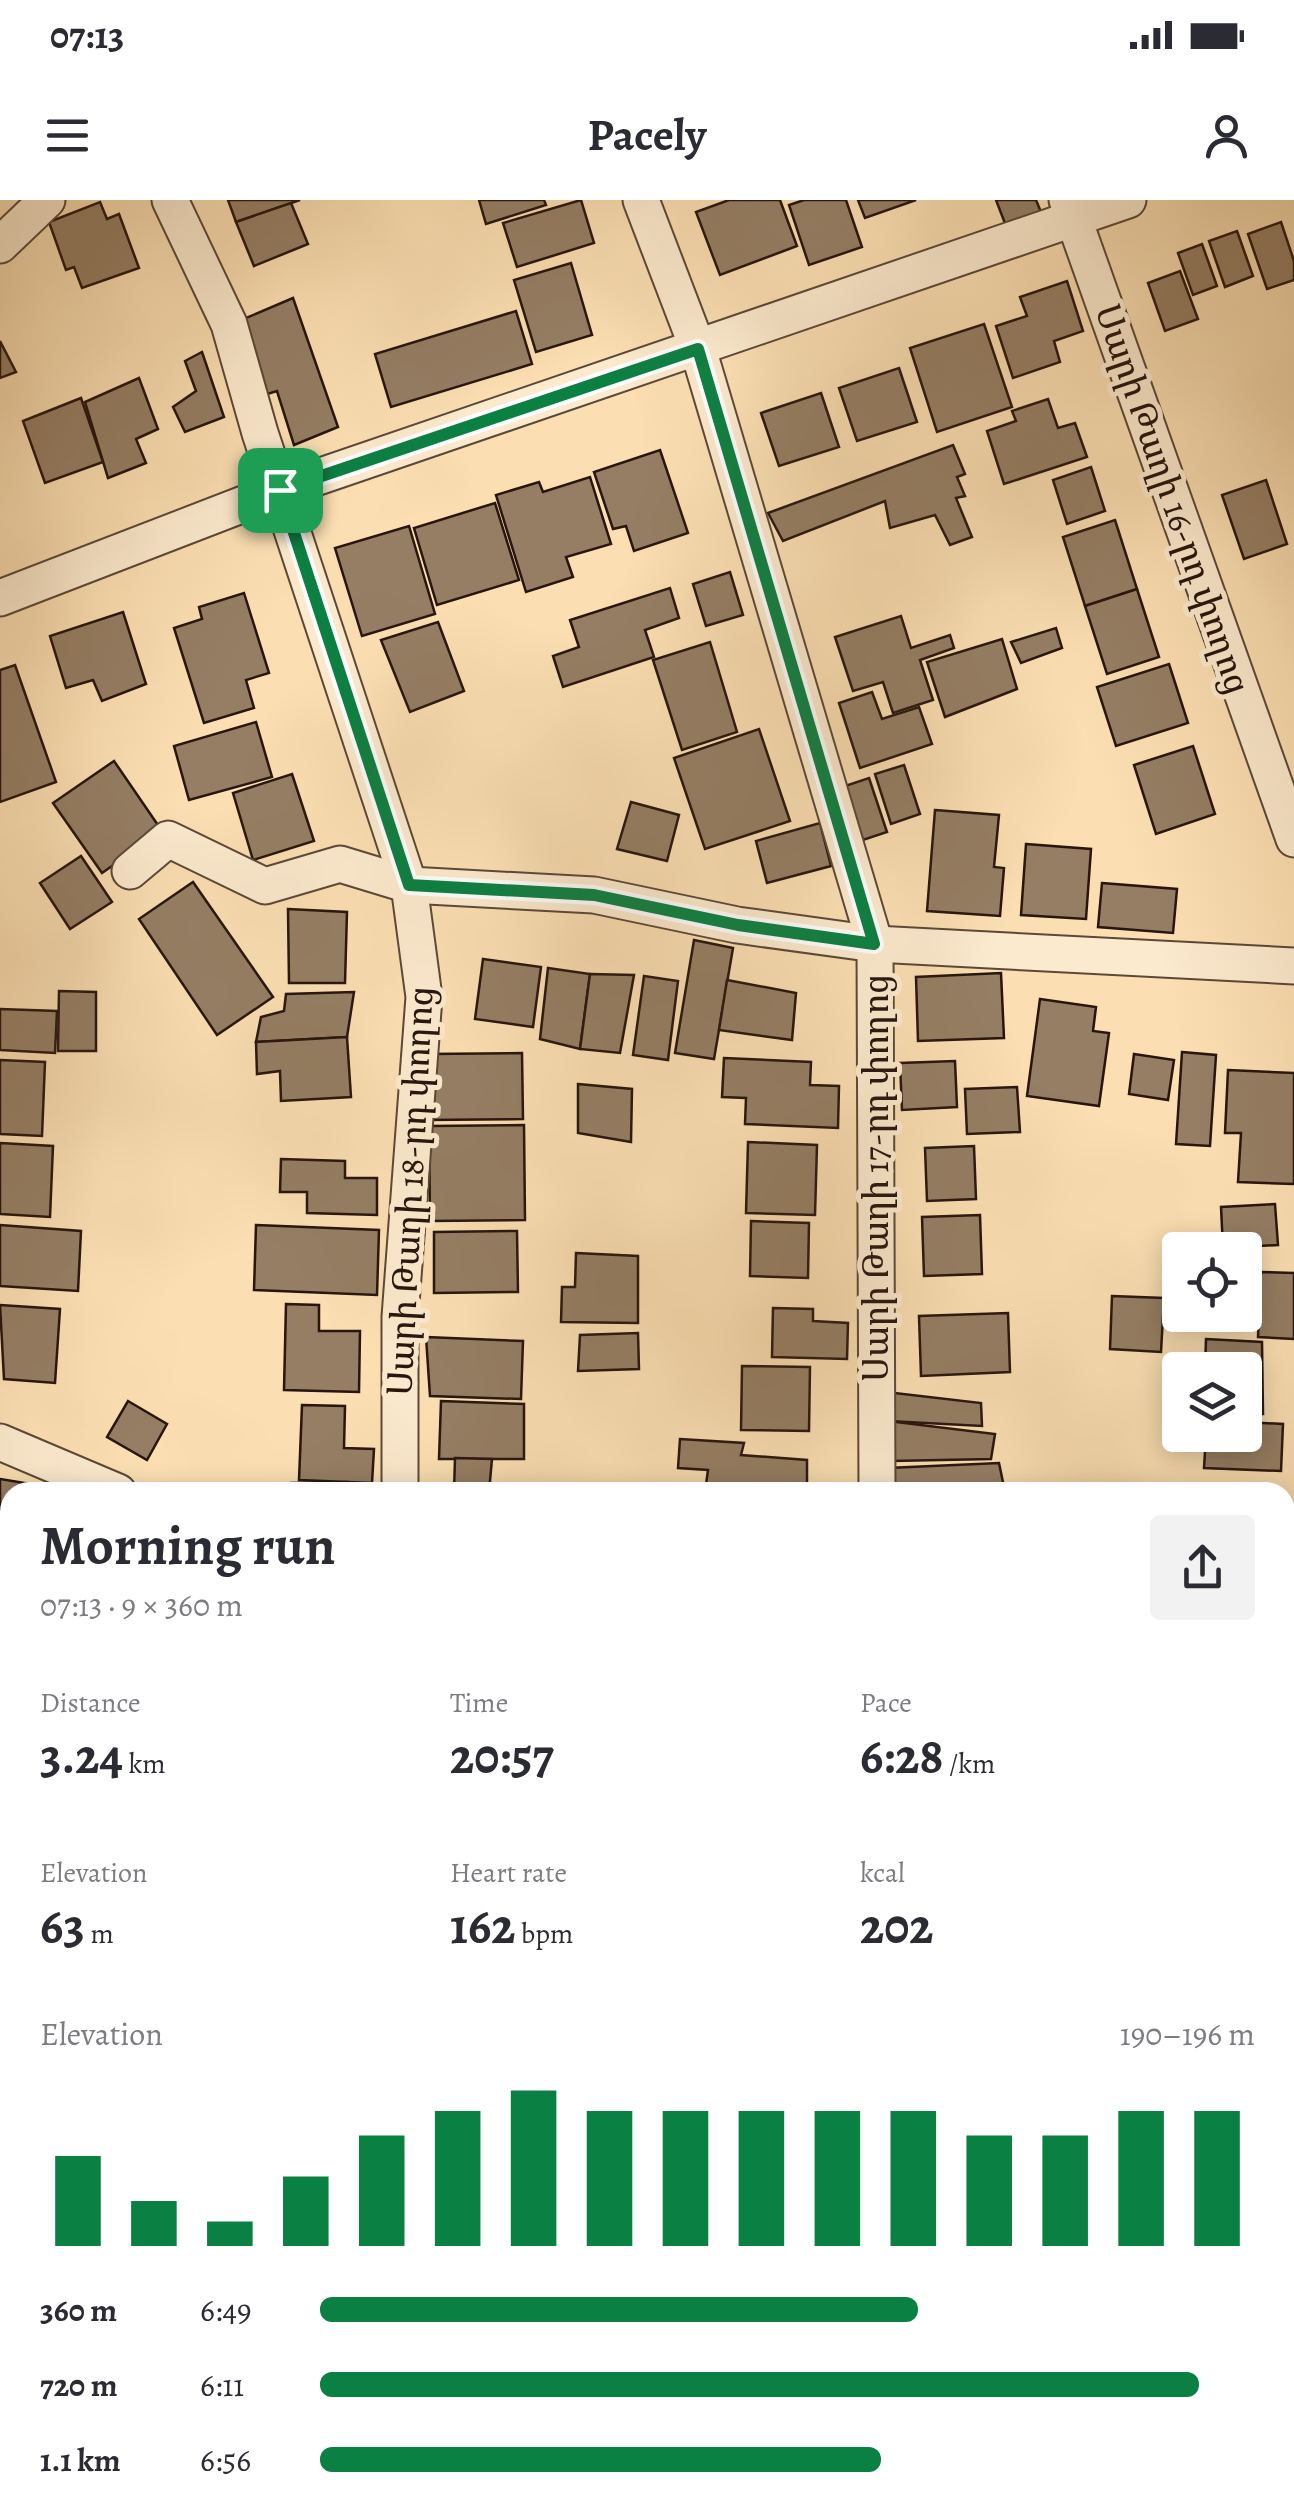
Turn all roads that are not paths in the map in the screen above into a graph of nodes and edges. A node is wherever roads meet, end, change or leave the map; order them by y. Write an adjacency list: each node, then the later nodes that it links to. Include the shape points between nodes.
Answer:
1 (47, 200): 6 (street)
2 (170, 200): 8 (street, Սարի Թաղի 18-րդ փողոց, via 229,324)
3 (641, 200): 7 (street, Սարի Թաղի 17-րդ փողոց)
4 (1128, 200): 5 (street)
5 (1070, 208): 7 (street); 10 (street, Սարի Թաղի 16-րդ փողոց)
6 (0, 245)
7 (698, 349): 8 (street); 13 (street, Սարի Թաղի 17-րդ փողոց)
8 (280, 490): 9 (street); 12 (street, Սարի Թաղի 18-րդ փողոց)
9 (0, 598)
10 (1294, 839)
11 (130, 870): 12 (street, via 168,839 265,886 340,864)
12 (409, 885): 13 (street, via 594,895); 17 (street, Սարի Թաղի 18-րդ փողոց, via 424,997 400,1316)
13 (874, 944): 14 (street); 18 (street, Սարի Թաղի 17-րդ փողոց)
14 (1294, 966)
15 (0, 1442): 16 (street)
16 (94, 1482)
17 (400, 1482)
18 (877, 1482)

